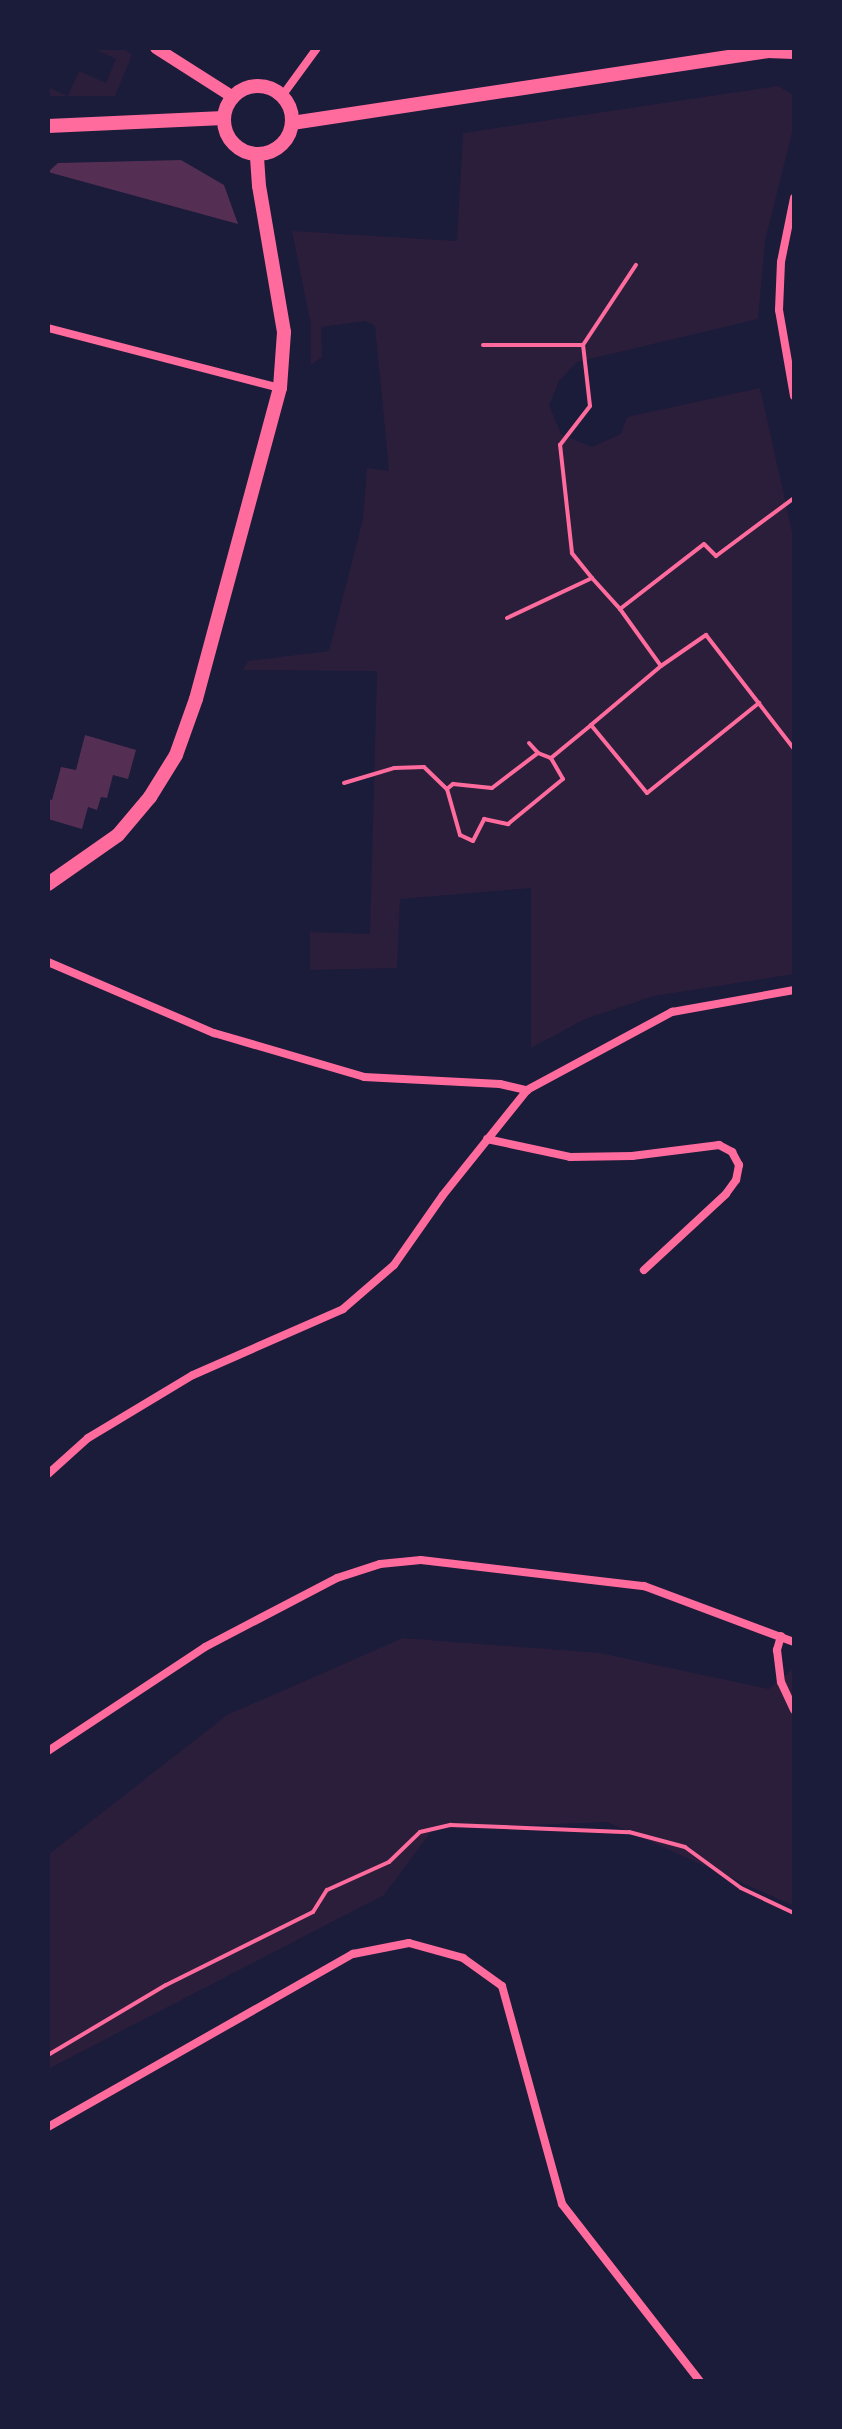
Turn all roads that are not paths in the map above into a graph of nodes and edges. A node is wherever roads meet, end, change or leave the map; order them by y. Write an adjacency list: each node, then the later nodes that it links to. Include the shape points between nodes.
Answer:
1 (156, 48): 5 (street)
2 (317, 48): 4 (street)
3 (794, 52): 7 (main road, via 767,51)
4 (282, 96): 5 (main road, via 263,86); 7 (main road)
5 (233, 97): 6 (main road)
6 (224, 118): 8 (main road); 9 (main road, via 230,139)
7 (292, 123): 9 (main road, via 284,141)
8 (48, 126)
9 (257, 154): 12 (main road, via 284,332)
10 (794, 198): 13 (street, via 781,262 779,310)
11 (48, 328): 12 (street)
12 (280, 388): 14 (main road, via 176,755 118,835)
13 (794, 396)
14 (48, 884)
15 (48, 962): 17 (street, via 214,1033 364,1077)
16 (794, 990): 17 (street, via 672,1012)
17 (527, 1090): 18 (street)
18 (487, 1139): 19 (street, via 570,1157 719,1145 732,1152 739,1165 726,1194); 20 (street, via 394,1265 343,1309 193,1375 88,1438)
19 (644, 1270)
20 (48, 1474)
21 (781, 1636): 22 (street); 23 (street, via 781,1682); 24 (street, via 644,1586 446,1562 380,1564 337,1578 205,1647)
22 (794, 1642)
23 (794, 1710)
24 (48, 1751)
25 (48, 2127): 26 (street, via 353,1954 409,1943 463,1958 502,1986 562,2204)
26 (700, 2381)

